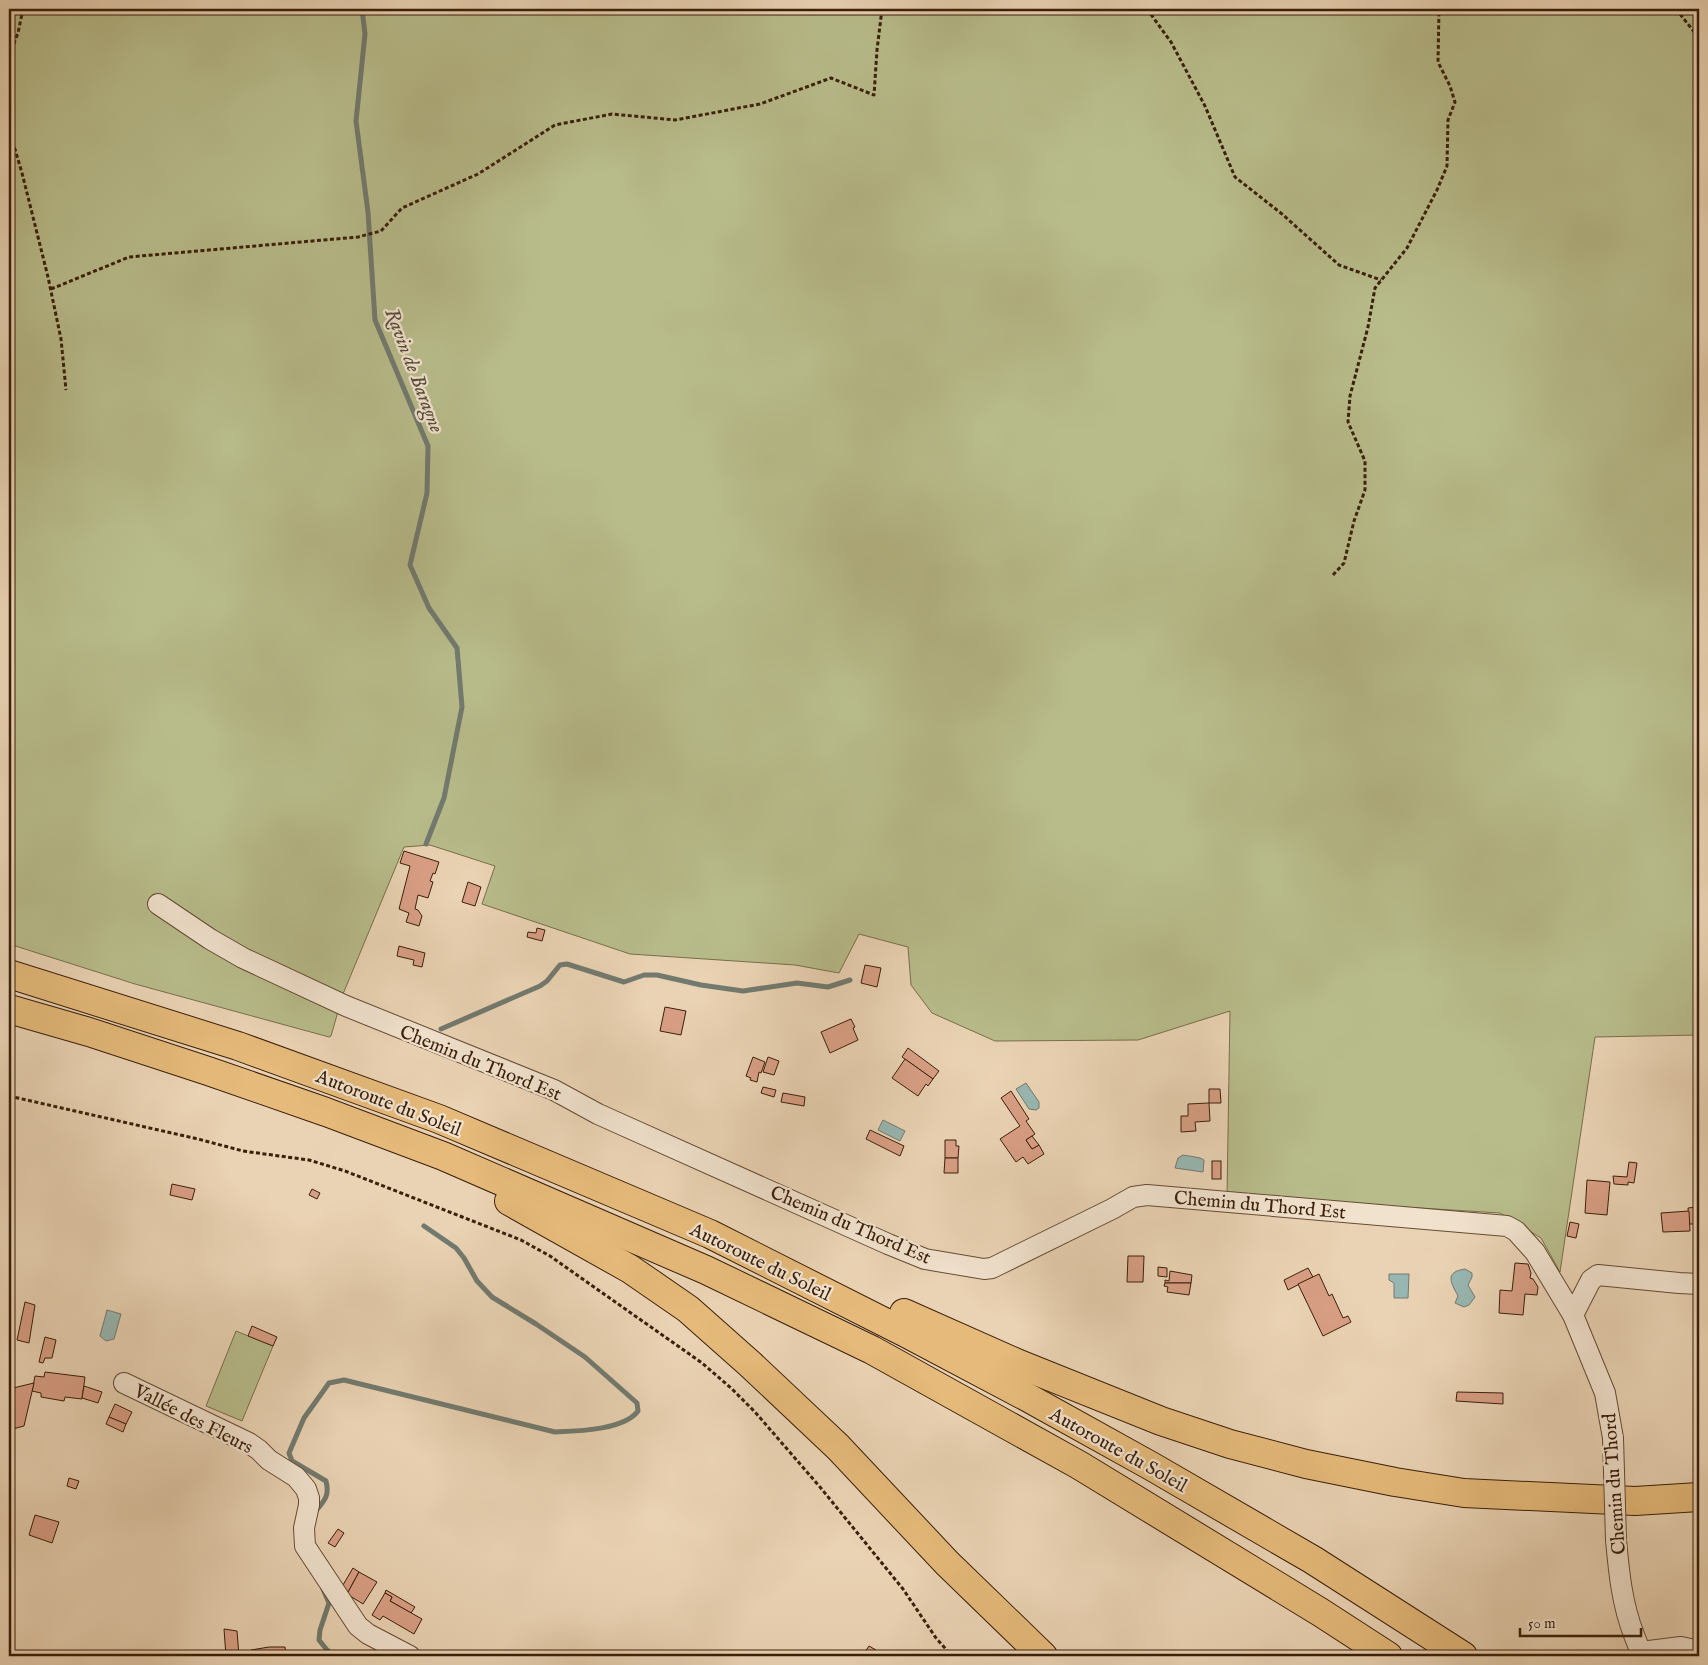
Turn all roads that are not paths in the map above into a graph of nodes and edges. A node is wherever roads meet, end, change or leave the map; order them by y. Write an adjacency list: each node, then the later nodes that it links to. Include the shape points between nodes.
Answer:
1 (158, 904): 7 (street, Chemin du Thord Est, via 243,958 346,1006 554,1090 616,1122 925,1259 992,1268 1133,1197 1147,1195 1479,1223 1507,1226 1516,1231 1535,1252)
2 (9, 974): 5 (highway, Autoroute du Soleil, via 238,1046 439,1119)
3 (9, 1009): 14 (highway, Autoroute du Soleil, via 208,1071 434,1152 706,1270 872,1350 1079,1465)
4 (9, 1024): 13 (highway, via 204,1083 332,1128 488,1190 630,1269 688,1309 750,1364 838,1447 947,1562)
5 (710, 1234): 9 (highway, via 899,1310 1019,1364 1161,1421 1230,1444 1306,1464 1464,1493 1636,1501); 15 (highway, Autoroute du Soleil, via 906,1333 1142,1461 1313,1560)
6 (1699, 1284): 7 (street, via 1598,1275 1591,1280)
7 (1573, 1315): 11 (street, Chemin du Thord, bridge, via 1605,1393 1614,1438 1619,1578 1630,1623)
8 (124, 1383): 12 (street, Vallée des Fleurs, via 249,1443 296,1477 306,1488 309,1498 305,1546 358,1626)
9 (1699, 1497)
10 (1699, 1651): 11 (street, via 1675,1647)
11 (1642, 1654)
12 (410, 1656)
13 (1043, 1656)
14 (1388, 1656)
15 (1463, 1656)

